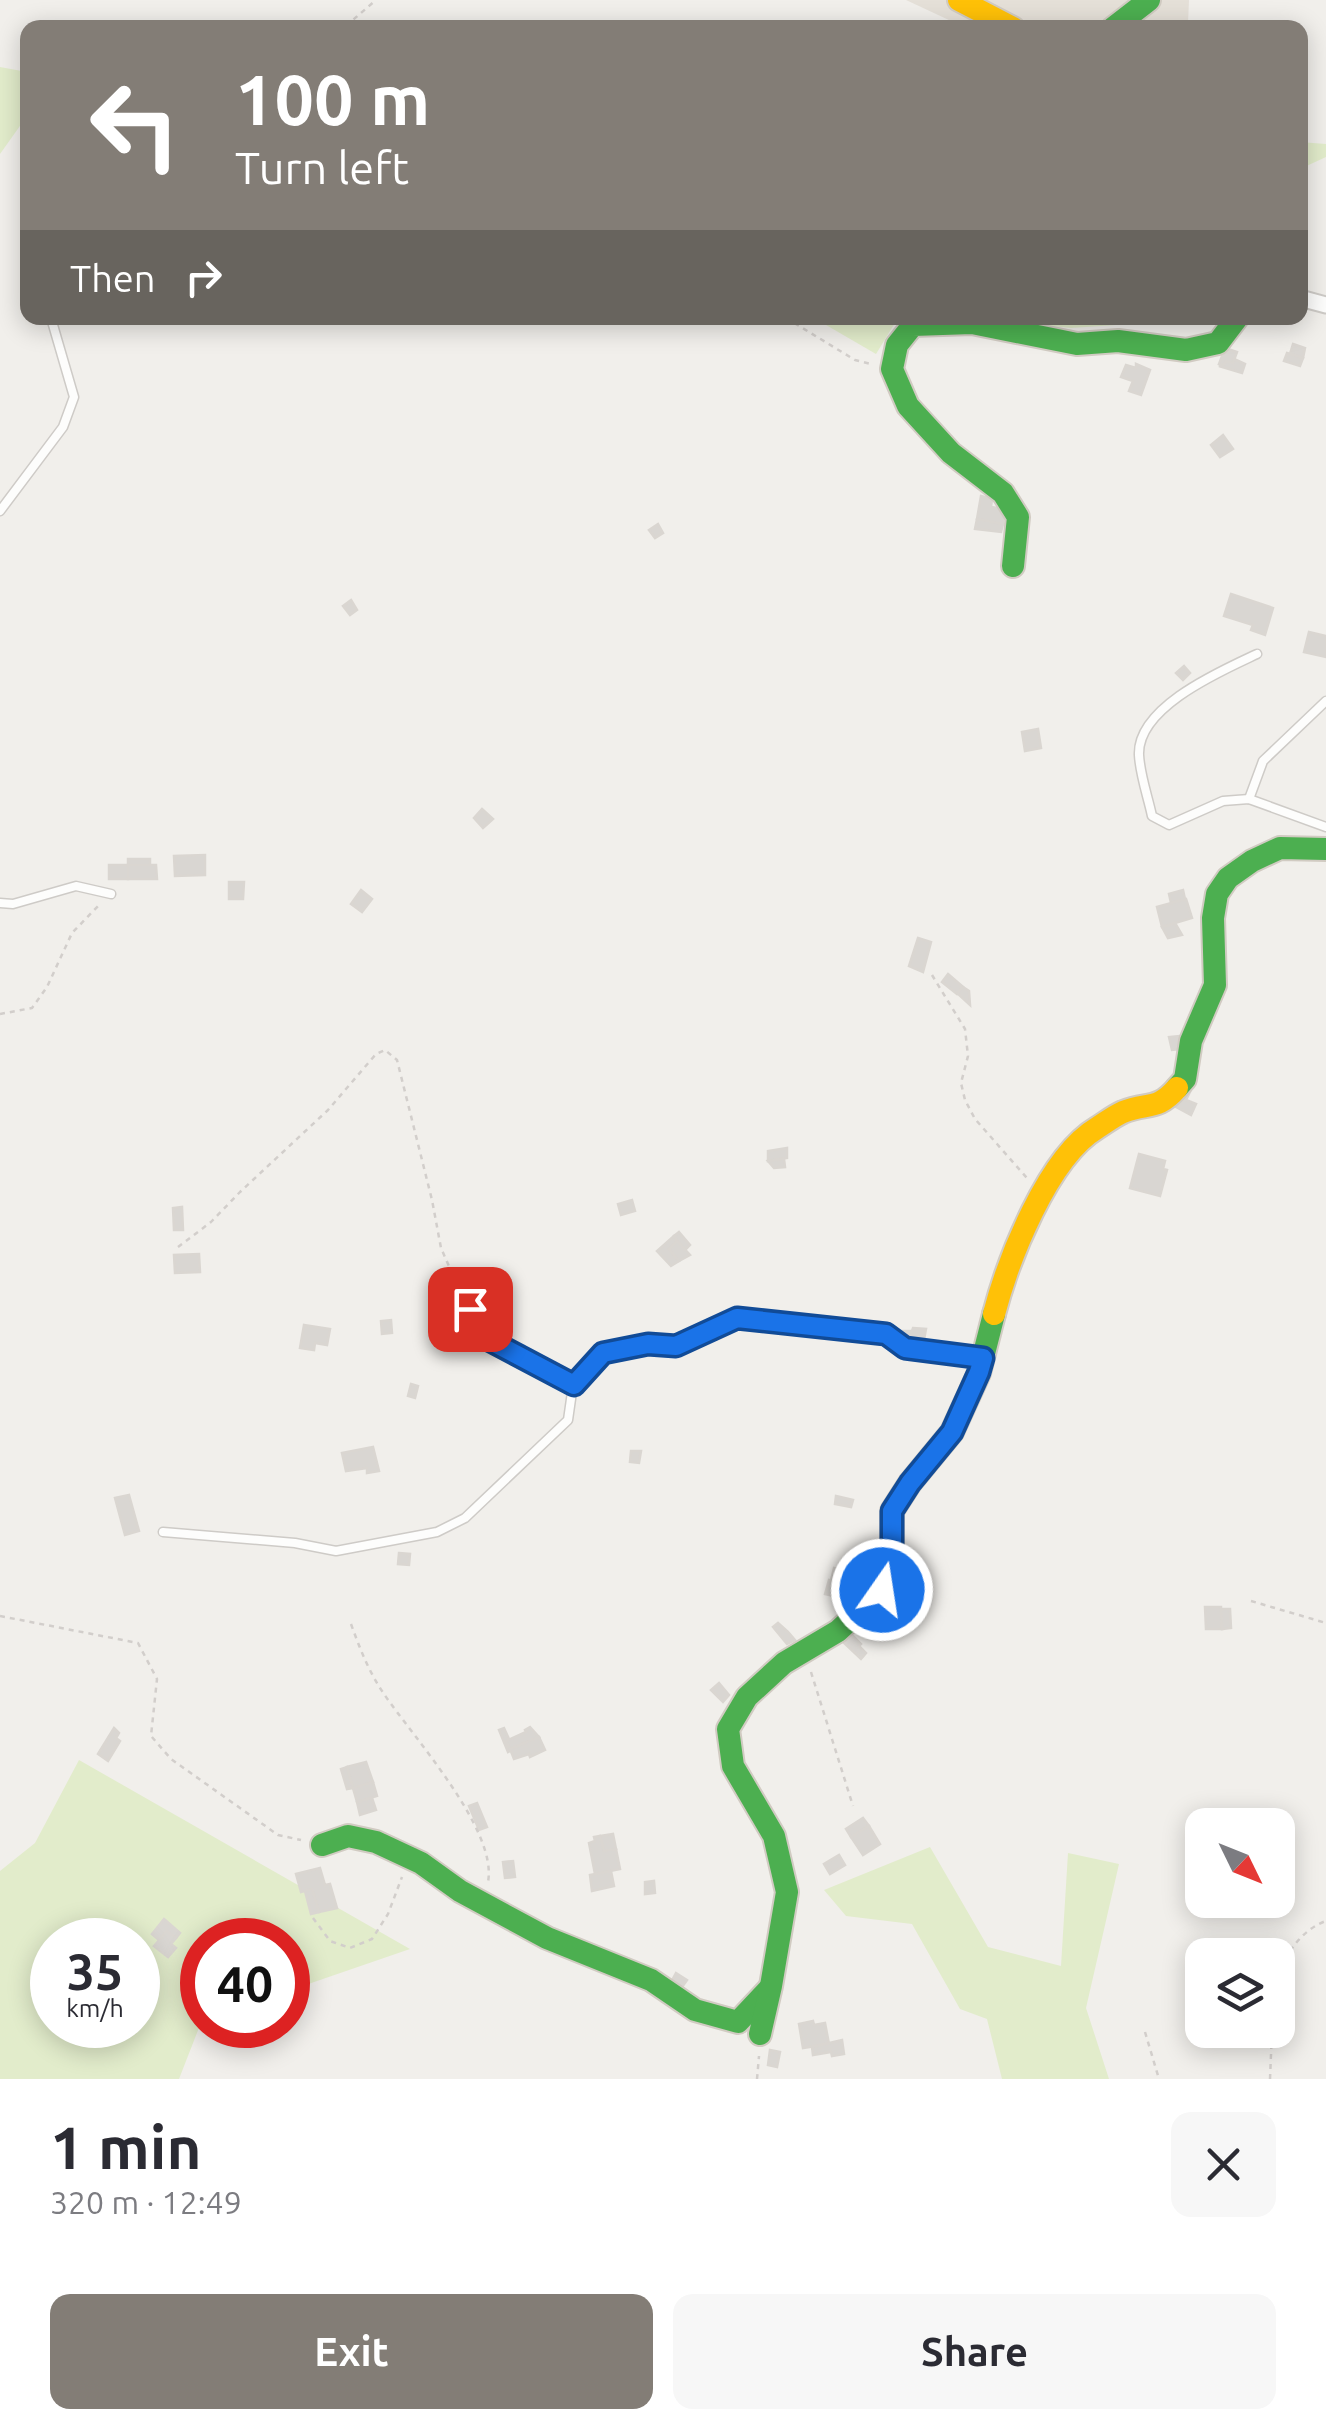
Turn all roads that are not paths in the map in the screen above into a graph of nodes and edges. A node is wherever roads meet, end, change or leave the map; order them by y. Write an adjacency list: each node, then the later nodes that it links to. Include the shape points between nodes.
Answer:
1 (959, 0): 3 (street)
2 (1149, 0): 4 (street)
3 (998, 20)
4 (1125, 20)
5 (53, 325): 9 (lane, via 74,397 63,427)
6 (913, 325): 10 (street, via 897,345 892,369 908,406 951,454 1003,493 1018,518)
7 (982, 325): 8 (street, via 1076,344 1118,340 1186,350 1218,343)
8 (1232, 325)
9 (0, 511)
10 (1012, 566)
11 (1257, 654): 13 (lane, via 1190,686 1149,723 1138,752 1152,816 1169,825 1223,801)
12 (1326, 702): 13 (lane, via 1263,761)
13 (1249, 799): 14 (lane)
14 (1326, 827)
15 (1326, 849): 19 (street, via 1280,848 1228,878 1217,894 1215,985 1191,1041 1185,1079 1165,1102 1124,1112 1085,1135 1045,1185 1003,1280)
16 (110, 894): 17 (lane, via 76,886)
17 (0, 902)
18 (470, 1309): 20 (lane, via 487,1339)
19 (983, 1358): 20 (lane, via 905,1348 886,1334 737,1318 676,1346 603,1353); 23 (street, via 952,1432 892,1511 892,1565 882,1590 838,1631 784,1663 746,1697 728,1729 733,1766 774,1836 787,1892)
20 (574, 1385): 21 (lane, via 568,1420 465,1518 437,1532 336,1550)
21 (164, 1532)
22 (322, 1845): 23 (street, via 348,1836 376,1842 547,1938 651,1980 695,2010 738,2022)
23 (771, 1986): 24 (street)
24 (760, 2034)

